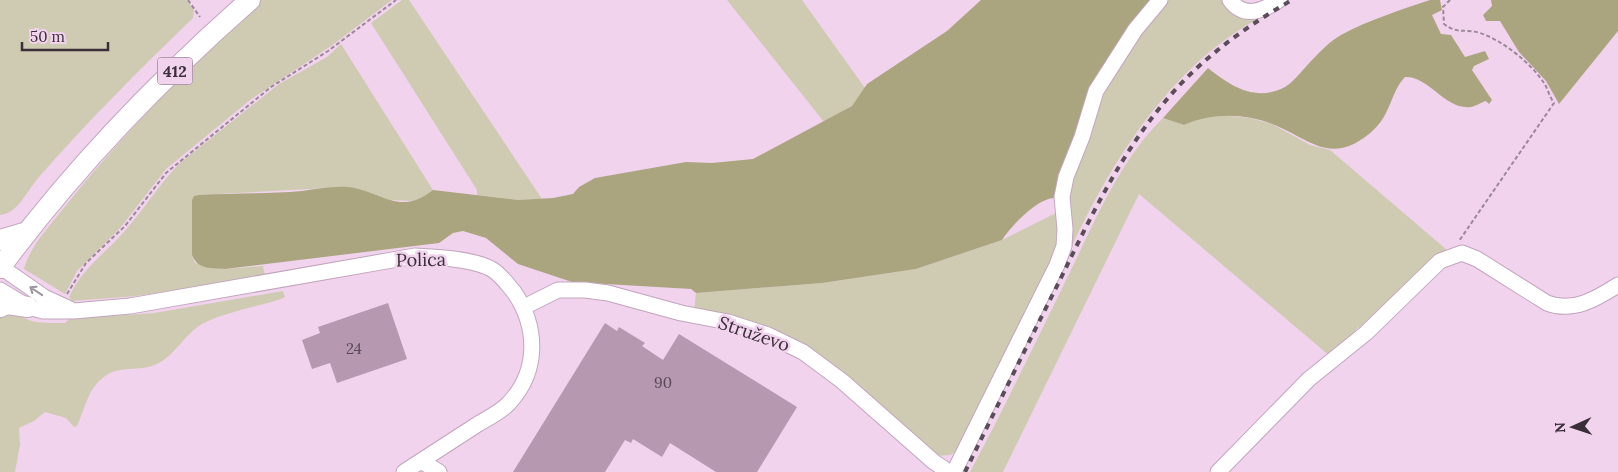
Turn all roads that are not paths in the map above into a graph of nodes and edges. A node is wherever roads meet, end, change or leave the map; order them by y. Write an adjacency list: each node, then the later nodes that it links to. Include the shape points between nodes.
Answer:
1 (250, 0): 5 (main road, 412, via 101,143)
2 (1160, 0): 18 (street, via 1134,30 1096,91 1066,177 1062,197 1064,246 1058,265)
3 (1230, 0): 4 (street, via 1245,12 1255,12)
4 (1279, 0)
5 (27, 232): 6 (main road); 7 (main road, 412)
6 (0, 240)
7 (0, 267): 13 (street, one-way to 7)
8 (1618, 285): 19 (street, via 1575,307 1558,307 1462,253 1440,260 1366,333 1309,379)
9 (0, 290): 12 (street)
10 (0, 306): 12 (main road)
11 (524, 307): 13 (street, Polica, via 493,269 458,259 415,256 130,306); 14 (street, Polica, via 533,348 522,387 508,404); 17 (street, Struževo, via 558,290 585,290 728,322 768,335 803,352 842,381)
12 (28, 308): 13 (street, Polica, via 43,311)
13 (68, 308)
14 (421, 461): 15 (street, Polica); 16 (street)
15 (404, 472)
16 (439, 472)
17 (948, 472)
18 (954, 472)
19 (1218, 472)

